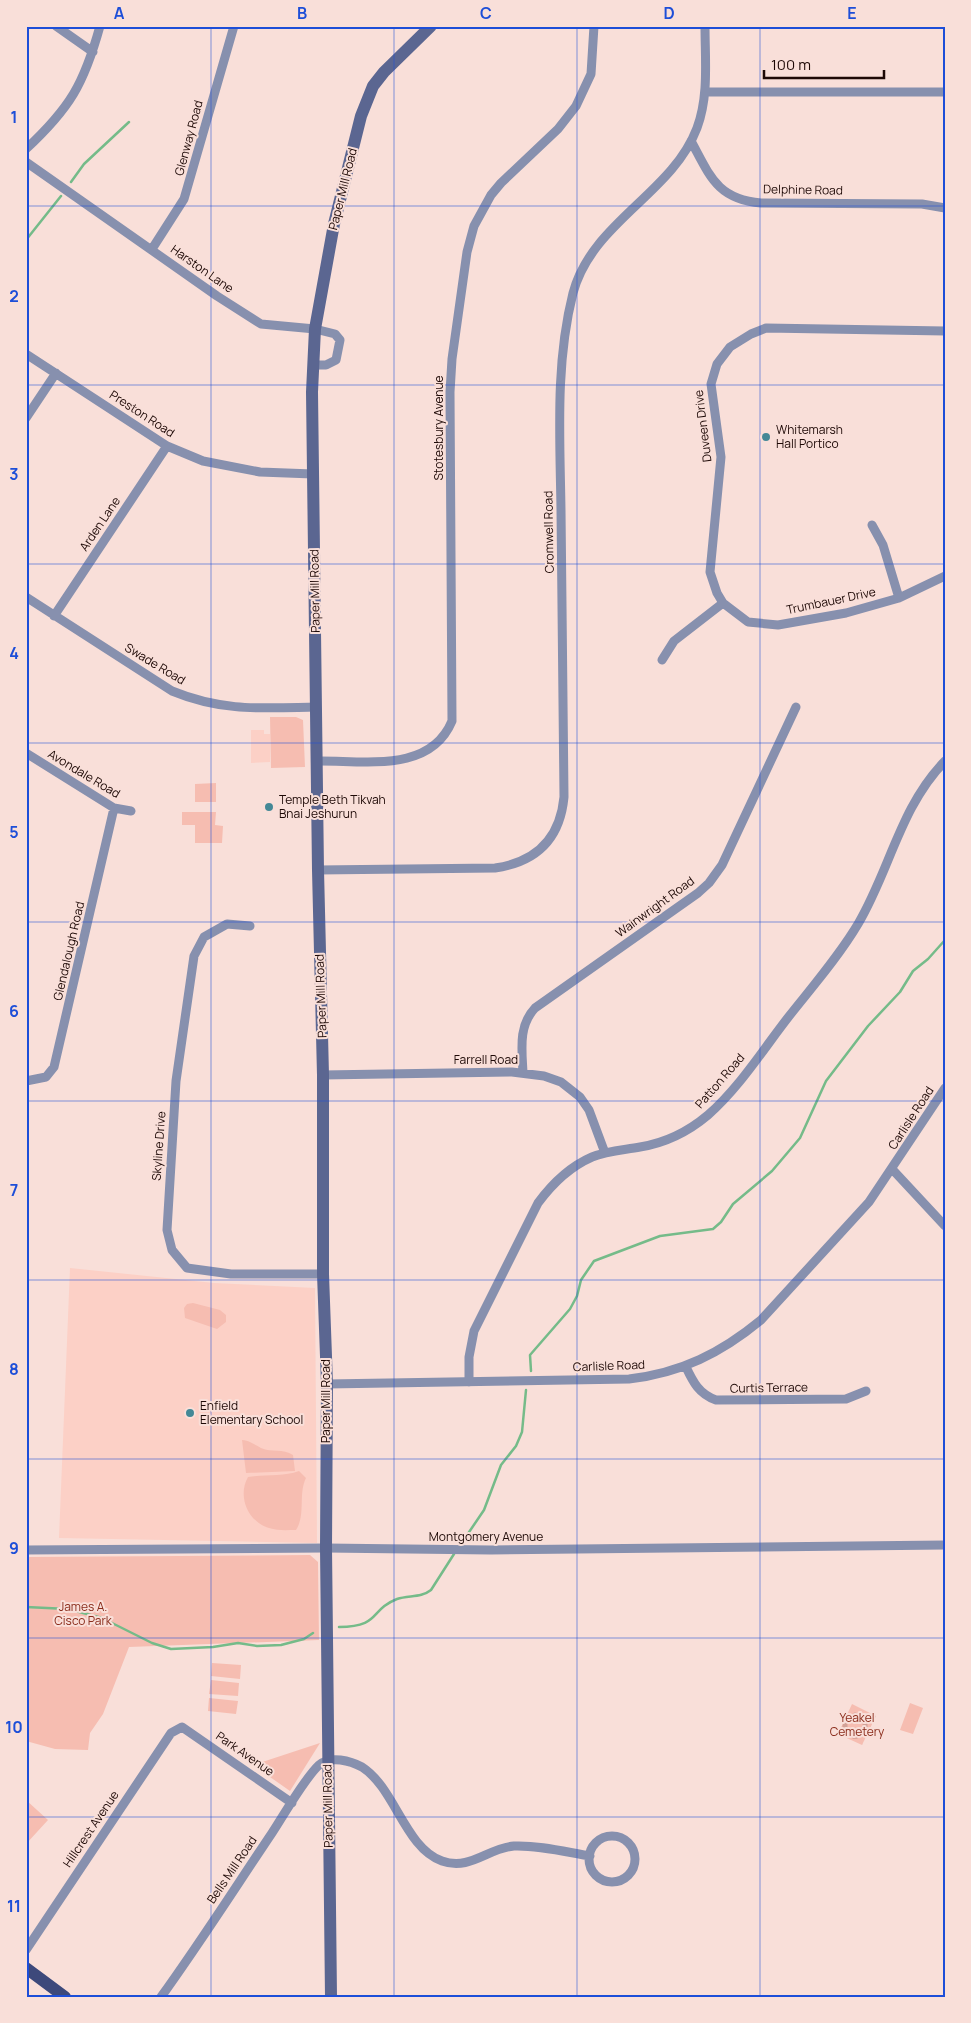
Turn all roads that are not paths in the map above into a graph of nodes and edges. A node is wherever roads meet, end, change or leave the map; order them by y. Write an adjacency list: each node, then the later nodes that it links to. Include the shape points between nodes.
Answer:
1 (56, 26): 7 (street)
2 (100, 26): 7 (street)
3 (234, 26): 14 (street, Glenway Road, via 184,199)
4 (431, 26): 15 (main road, Paper Mill Road, via 373,86 361,116 334,224)
5 (594, 26): 33 (street, Stotesbury Avenue, via 591,74 576,106 558,129 491,195 474,226 466,252 450,392 452,721 438,744 411,758)
6 (705, 26): 8 (street, Cromwell Road)
7 (93, 52): 11 (street, via 84,78 65,110)
8 (705, 92): 9 (street); 10 (street, Cromwell Road)
9 (945, 92)
10 (691, 141): 13 (street, Delphine Road, via 708,174 720,188 742,200 761,203 922,204); 37 (street, Cromwell Road, via 672,168 595,248 579,276 569,312 560,397 564,797 561,816 553,834 542,848 525,860 502,867)
11 (26, 149)
12 (26, 162): 14 (street, Harston Lane)
13 (945, 208)
14 (152, 249): 15 (street, Harston Lane, via 261,324)
15 (315, 329): 18 (main road, Paper Mill Road); 18 (street, Harston Lane, via 335,334 340,340 336,360 326,365)
16 (945, 331): 27 (street, Duveen Drive, via 766,328 736,342 721,357 710,384 721,457 710,562 712,582)
17 (26, 354): 19 (street, Preston Road)
18 (314, 365): 22 (main road, Paper Mill Road)
19 (56, 373): 20 (street); 21 (street, Preston Road)
20 (26, 418)
21 (167, 446): 22 (street, Preston Road, via 203,461 226,466 260,472); 28 (street, Arden Lane)
22 (313, 474): 30 (main road, Paper Mill Road)
23 (872, 525): 26 (street, via 883,545)
24 (945, 576): 26 (street, Trumbauer Drive)
25 (26, 597): 28 (street, Swade Road)
26 (899, 598): 27 (street, Trumbauer Drive, via 826,617 765,625 748,622)
27 (723, 603): 29 (street, via 674,641)
28 (54, 616): 30 (street, Swade Road, via 184,696 235,708)
29 (662, 660)
30 (316, 707): 33 (main road, Paper Mill Road)
31 (796, 707): 39 (street, Wainwright Road, via 714,878 698,893 535,1008 523,1031)
32 (26, 753): 35 (street, Avondale Road)
33 (316, 761): 37 (main road, Paper Mill Road)
34 (945, 761): 43 (street, Patton Road, via 913,803 859,923 719,1104 675,1136)
35 (114, 808): 36 (street, Avondale Road); 41 (street, Glendalough Road, via 54,1067 46,1077)
36 (131, 811)
37 (318, 870): 40 (main road, Paper Mill Road)
38 (250, 926): 46 (street, Skyline Drive, via 228,924 204,937 194,956 176,1081 167,1230 172,1250 187,1268 231,1274)
39 (523, 1073): 40 (street, Farrell Road); 43 (street, Farrell Road, via 555,1080 577,1094 589,1110)
40 (323, 1075): 46 (main road, Paper Mill Road)
41 (26, 1081)
42 (945, 1088): 44 (street, Carlisle Road)
43 (604, 1153): 48 (street, Patton Road, via 566,1173 538,1203 474,1331)
44 (892, 1169): 45 (street); 47 (street, Carlisle Road, via 869,1202 761,1320 726,1347)
45 (945, 1226)
46 (323, 1274): 49 (main road, Paper Mill Road)
47 (686, 1367): 48 (street, Carlisle Road, via 629,1379); 50 (street, Curtis Terrace, via 698,1389 716,1400 846,1399)
48 (469, 1382): 49 (street, Carlisle Road)
49 (326, 1384): 52 (main road, Paper Mill Road)
50 (866, 1390)
51 (945, 1545): 52 (street, Montgomery Avenue, via 501,1550)
52 (326, 1548): 53 (street, Montgomery Avenue); 55 (main road, Paper Mill Road)
53 (26, 1550)
54 (182, 1726): 56 (street, Park Avenue); 58 (street, Hillcrest Avenue, via 171,1733)
55 (327, 1760): 56 (street, Bells Mill Road, via 320,1764); 57 (street, via 355,1764 370,1774 423,1848 441,1861 465,1863 515,1846); 62 (main road, Paper Mill Road)
56 (292, 1802): 61 (street, Bells Mill Road)
57 (590, 1856): 57 (street, via 592,1871 605,1881 623,1880 630,1875 635,1862 632,1847 612,1836 597,1842)
58 (26, 1950)
59 (26, 1968): 60 (main road)
60 (65, 1997)
61 (161, 1997)
62 (331, 1997)

